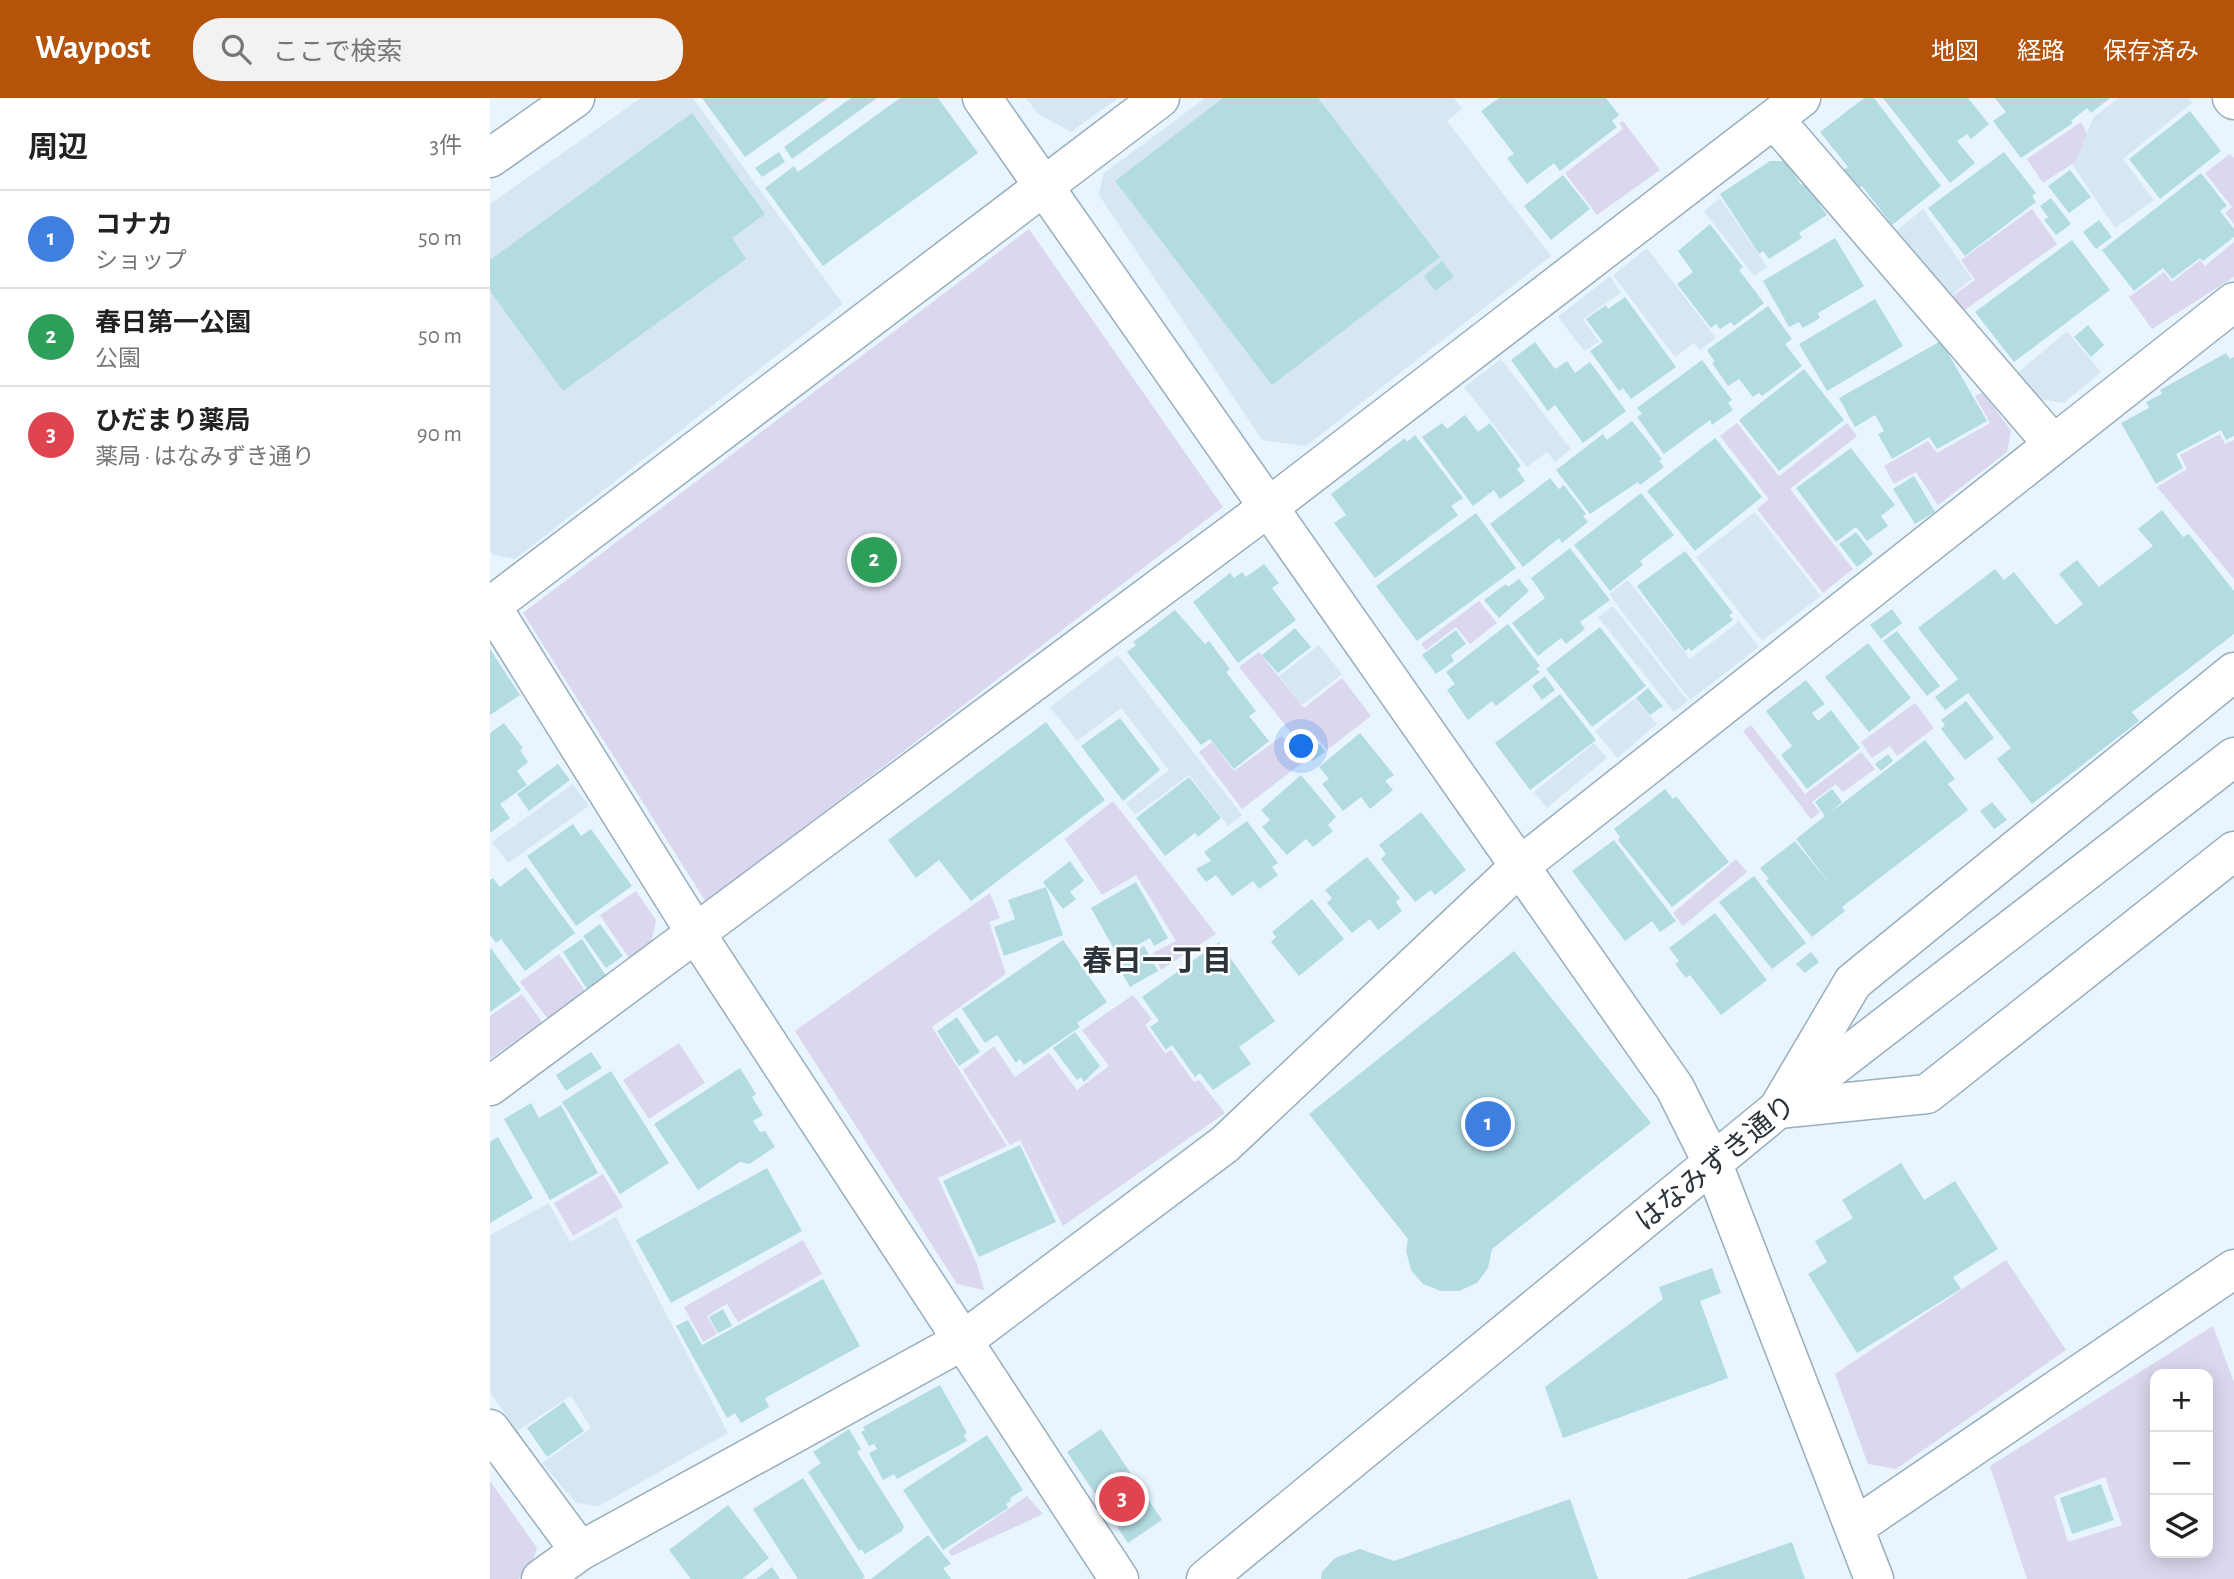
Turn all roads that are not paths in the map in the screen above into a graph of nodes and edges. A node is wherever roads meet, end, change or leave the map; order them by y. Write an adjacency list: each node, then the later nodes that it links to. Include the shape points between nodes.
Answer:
1 (575, 98): 5 (street)
2 (982, 98): 6 (street)
3 (1160, 98): 6 (street)
4 (1787, 108): 8 (street); 9 (street)
5 (490, 159)
6 (1044, 189): 9 (street); 10 (street)
7 (2234, 302): 8 (street)
8 (2053, 444): 14 (street)
9 (1270, 506): 14 (street); 15 (street)
10 (491, 605): 15 (street)
11 (2234, 671): 17 (street, via 1853,982)
12 (2234, 757): 17 (street, はなみずき通り)
13 (2234, 851): 17 (street, via 1927,1094)
14 (1520, 866): 18 (street, via 1675,1088); 20 (street, via 1225,1144)
15 (695, 932): 16 (street); 20 (street)
16 (490, 1086)
17 (1778, 1109): 18 (street, はなみずき通り)
18 (1713, 1164): 22 (street); 26 (street, はなみずき通り)
19 (2234, 1269): 22 (street)
20 (964, 1340): 23 (street); 25 (street)
21 (490, 1429): 23 (street)
22 (1856, 1527): 27 (street)
23 (580, 1551): 24 (street)
24 (541, 1579)
25 (1119, 1579)
26 (1206, 1579)
27 (1874, 1579)

